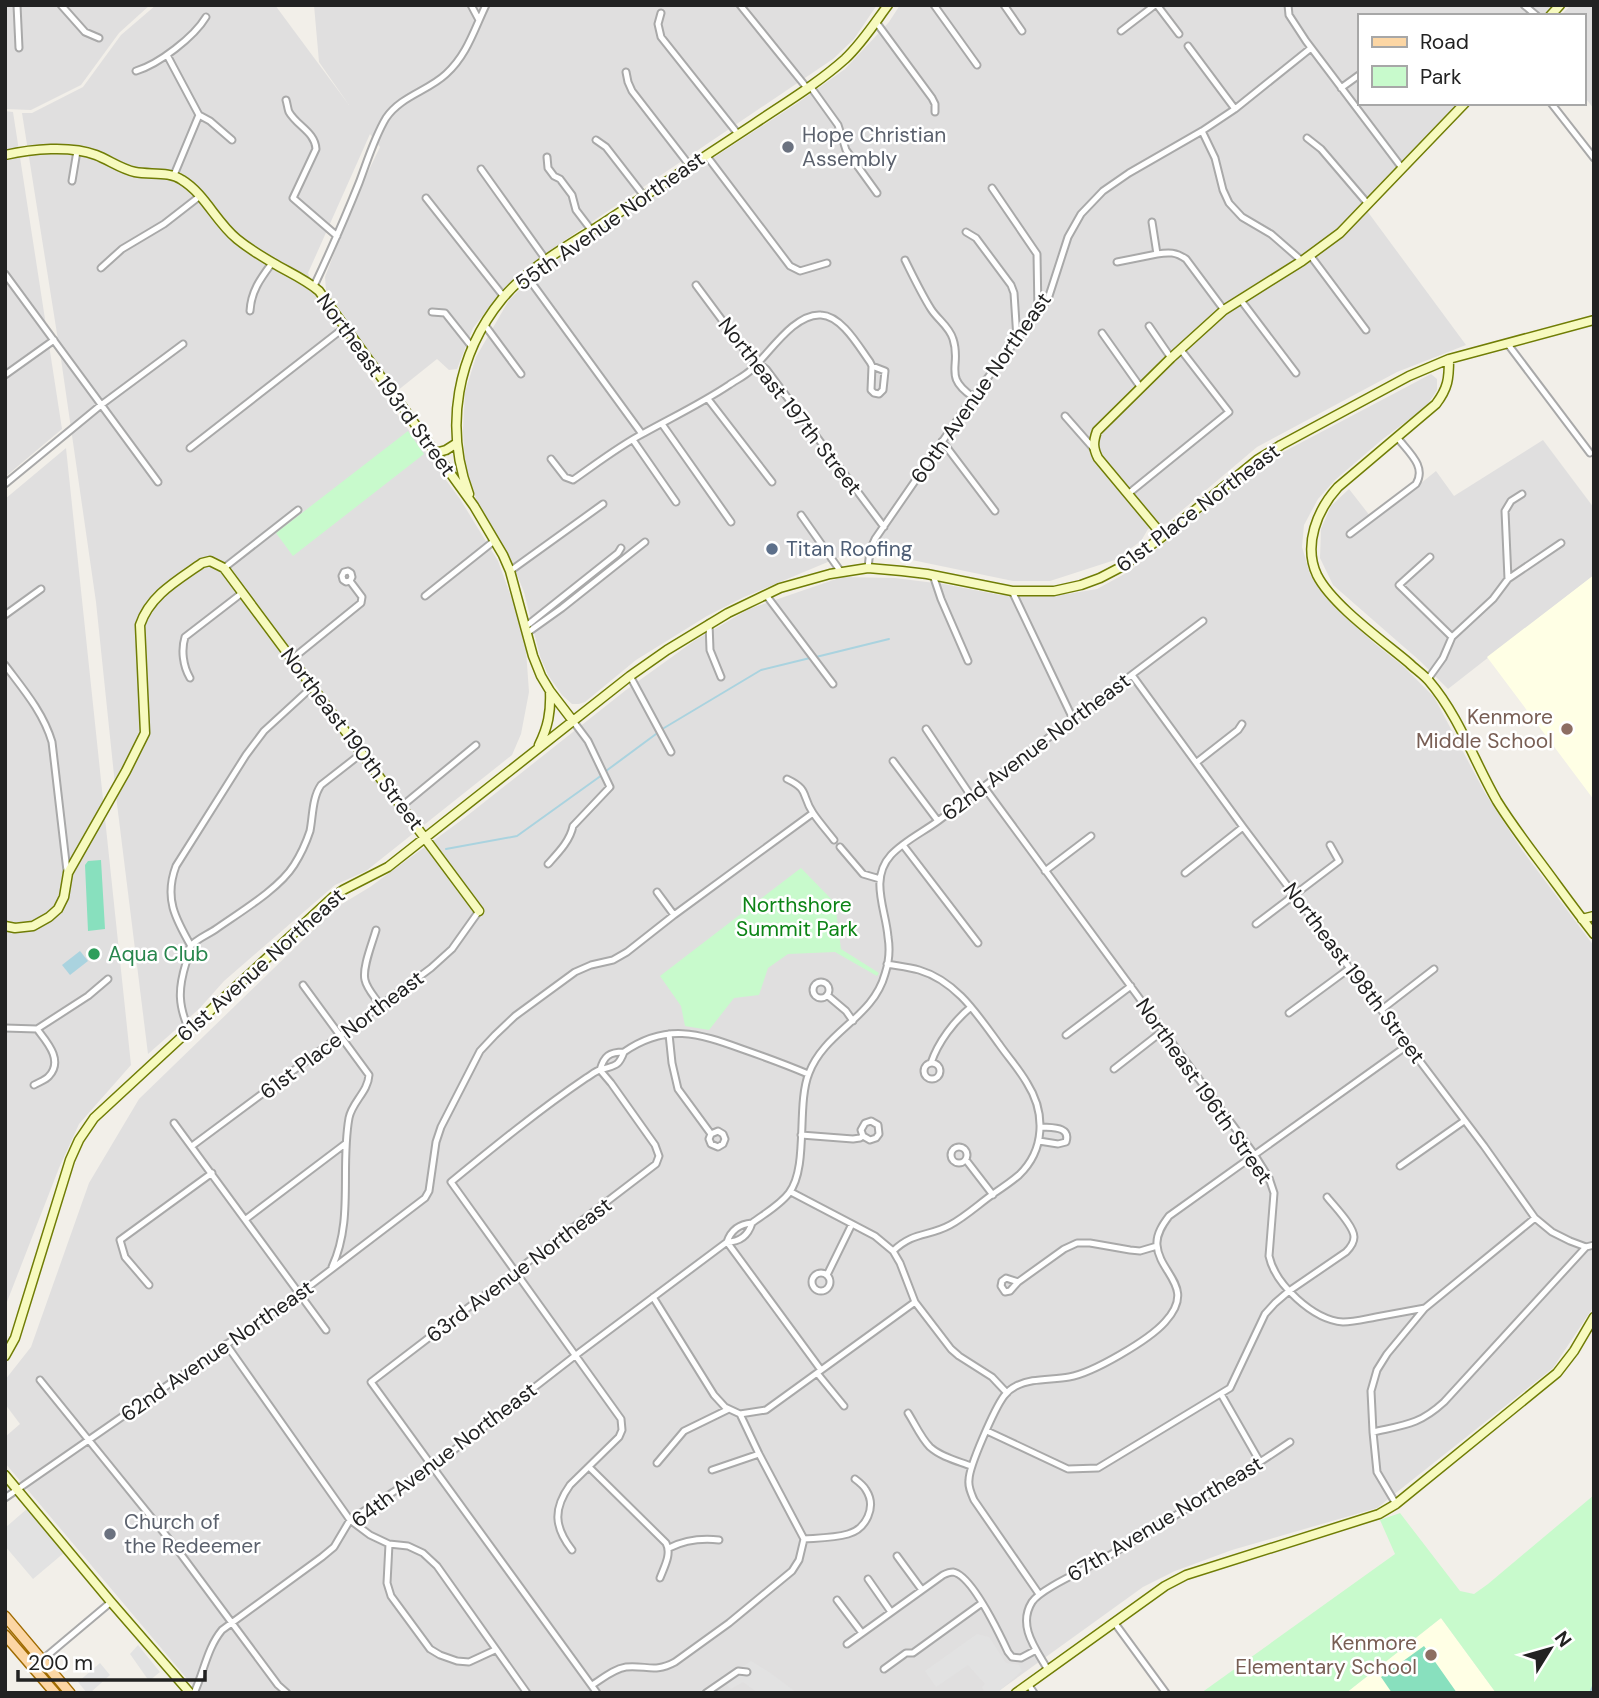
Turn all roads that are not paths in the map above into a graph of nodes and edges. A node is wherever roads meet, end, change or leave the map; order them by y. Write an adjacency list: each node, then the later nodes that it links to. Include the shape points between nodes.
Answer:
1 (17, 5): 22 (street)
2 (61, 5): 20 (street, via 85,32)
3 (471, 5): 15 (street)
4 (486, 5): 15 (street)
5 (740, 5): 29 (street)
6 (876, 5): 13 (street)
7 (888, 5): 13 (street, 55th Avenue Northeast)
8 (934, 5): 25 (street)
9 (1004, 5): 17 (street)
10 (1156, 5): 18 (street); 19 (street)
11 (1288, 5): 23 (street, via 1289,15)
12 (661, 13): 38 (street, via 661,37)
13 (882, 13): 16 (street, 55th Avenue Northeast)
14 (206, 17): 24 (street)
15 (479, 20): 61 (street, via 466,52 444,77 398,105 387,118)
16 (876, 22): 29 (street, 55th Avenue Northeast, via 846,57); 35 (street, via 932,99)
17 (1022, 31)
18 (1121, 31)
19 (1179, 33)
20 (99, 38)
21 (1188, 46): 34 (street)
22 (19, 48)
23 (1311, 48): 30 (street); 34 (street, 60th Avenue Northeast)
24 (167, 55): 26 (street); 36 (street)
25 (977, 65)
26 (136, 71)
27 (626, 72): 47 (street, via 632,91)
28 (1358, 76): 30 (street)
29 (809, 87): 38 (street, 55th Avenue Northeast); 53 (street, via 838,125 846,150)
30 (1341, 88): 48 (street)
31 (286, 100): 61 (street, via 289,111 316,142 293,198)
32 (1463, 105): 48 (street)
33 (1553, 105): 46 (street)
34 (1235, 109): 37 (street, 60th Avenue Northeast)
35 (935, 113)
36 (199, 115): 40 (street); 50 (street)
37 (1202, 131): 66 (street, via 1229,203); 80 (street, 60th Avenue Northeast, via 1129,173 1081,214 1068,237 1048,299)
38 (738, 134): 44 (street, 55th Avenue Northeast)
39 (1307, 138): 57 (street)
40 (232, 140)
41 (596, 140): 55 (street)
42 (77, 151): 43 (street, via 46,148); 50 (street, via 130,171); 51 (street)
43 (5, 155)
44 (706, 155): 47 (street, 55th Avenue Northeast); 67 (street, via 790,266 800,271)
45 (547, 157): 59 (street, via 548,168 572,195 576,210)
46 (1594, 158)
47 (690, 166): 55 (street, 55th Avenue Northeast)
48 (1402, 168): 57 (street)
49 (481, 169): 64 (street)
50 (174, 175): 54 (street, Northeast 193rd Street)
51 (72, 181)
52 (992, 187): 80 (street, via 1037,254)
53 (877, 193)
54 (200, 196): 69 (street, Northeast 193rd Street, via 236,238); 70 (street)
55 (644, 196): 59 (street, 55th Avenue Northeast)
56 (426, 198): 75 (street)
57 (1368, 204): 63 (street)
58 (1152, 222): 62 (street)
59 (592, 231): 64 (street, 55th Avenue Northeast)
60 (966, 232): 87 (street, via 976,237 1011,285)
61 (337, 236): 74 (street)
62 (1157, 254): 68 (street); 77 (street, via 1171,252 1186,260)
63 (1310, 255): 66 (street); 85 (street)
64 (546, 260): 72 (street, 55th Avenue Northeast)
65 (905, 260): 101 (street, via 929,306 951,334 956,379)
66 (1302, 261): 76 (street)
67 (827, 262)
68 (1117, 262)
69 (272, 263): 74 (street, Northeast 193rd Street); 78 (street, via 259,280)
70 (101, 268)
71 (6, 275): 88 (street)
72 (526, 275): 75 (street, 55th Avenue Northeast); 106 (street)
73 (696, 285): 95 (street, Northeast 197th Street)
74 (314, 286): 84 (street, Northeast 193rd Street)
75 (503, 297): 82 (street, 55th Avenue Northeast)
76 (1240, 299): 77 (street); 97 (street)
77 (1224, 310): 92 (street)
78 (250, 311)
79 (432, 312): 91 (street, via 444,313)
80 (1038, 312): 87 (street, 60th Avenue Northeast)
81 (1594, 320): 89 (street, 61st Place Northeast)
82 (484, 324): 91 (street, 55th Avenue Northeast); 98 (street)
83 (1149, 326): 93 (street)
84 (345, 327): 111 (street); 113 (street, Northeast 193rd Street)
85 (1366, 330)
86 (1102, 333): 100 (street)
87 (1017, 339): 101 (street, 60th Avenue Northeast)
88 (54, 340): 99 (street); 103 (street)
89 (1507, 343): 94 (street, 61st Place Northeast); 114 (street)
90 (183, 344): 103 (street)
91 (472, 347): 110 (street, 55th Avenue Northeast, via 458,398)
92 (1181, 350): 93 (street); 119 (street, via 1229,412)
93 (1171, 358): 100 (street)
94 (1449, 359): 107 (street, via 1444,393); 130 (street, 61st Place Northeast, via 1281,445)
95 (758, 363): 96 (street, via 790,329 822,315 841,324); 102 (street); 128 (street, Northeast 197th Street)
96 (872, 366): 96 (street, via 871,390 878,394 883,390 885,371)
97 (1296, 373)
98 (521, 374)
99 (5, 375)
100 (1141, 388): 112 (street, via 1097,431)
101 (973, 397): 109 (street, 60th Avenue Northeast)
102 (708, 399): 105 (street); 117 (street)
103 (101, 405): 116 (street); 118 (street)
104 (1065, 416): 112 (street)
105 (662, 424): 106 (street); 127 (street)
106 (642, 434): 108 (street)
107 (1397, 437): 129 (street, via 1419,466 1420,478); 160 (street, via 1329,497 1312,538 1313,560 1317,574 1342,607)
108 (633, 440): 115 (street, via 573,480); 121 (street)
109 (942, 441): 125 (street); 128 (street, 60th Avenue Northeast)
110 (457, 443): 113 (street); 123 (street, 55th Avenue Northeast)
111 (190, 448)
112 (1094, 449): 119 (street)
113 (436, 453): 123 (street, Northeast 193rd Street)
114 (1590, 453)
115 (551, 459)
116 (158, 482)
117 (772, 482)
118 (5, 484)
119 (1128, 494): 130 (street)
120 (1522, 494): 141 (street, via 1505,511)
121 (676, 502)
122 (603, 504): 138 (street)
123 (474, 506): 131 (street, Northeast 193rd Street)
124 (298, 510): 136 (street)
125 (995, 511)
126 (801, 515): 139 (street)
127 (731, 522)
128 (884, 527): 137 (street, 60th Avenue Northeast, via 870,550)
129 (1350, 534)
130 (1163, 536): 144 (street, 61st Place Northeast, via 1108,575 1054,591)
131 (494, 541): 138 (street, Northeast 193rd Street); 147 (street)
132 (645, 542): 151 (street, via 562,608)
133 (1561, 543): 141 (street)
134 (621, 548): 151 (street)
135 (1430, 557): 152 (street, via 1399,585)
136 (224, 568): 145 (street, Northeast 190th Street); 189 (street, via 202,562 160,594 144,614 145,733)
137 (868, 568): 139 (street, 61st Avenue Northeast); 140 (street, 61st Place Northeast)
138 (510, 571): 151 (street, Northeast 193rd Street)
139 (841, 572): 146 (street, 61st Avenue Northeast)
140 (933, 575): 144 (street, 61st Place Northeast); 154 (street)
141 (1508, 579): 152 (street)
142 (350, 581): 153 (street, via 362,597 361,603)
143 (41, 589): 148 (street)
144 (1012, 591): 164 (street)
145 (242, 593): 153 (street, Northeast 190th Street); 159 (street, via 185,636 185,669)
146 (766, 595): 150 (street, 61st Avenue Northeast); 161 (street)
147 (425, 596)
148 (5, 615)
149 (1203, 621): 156 (street, 62nd Avenue Northeast)
150 (709, 623): 157 (street, 61st Avenue Northeast); 158 (street, via 710,650)
151 (526, 630): 163 (street, Northeast 193rd Street, via 536,666)
152 (1452, 636): 160 (street)
153 (292, 659): 162 (street, Northeast 190th Street)
154 (968, 661)
155 (5, 665): 189 (street, via 41,713 52,742)
156 (1132, 675): 164 (street, 62nd Avenue Northeast); 173 (street, Northeast 198th Street)
157 (630, 676): 165 (street, 61st Avenue Northeast); 170 (street)
158 (721, 677)
159 (190, 678)
160 (1428, 679): 197 (street, via 1508,819)
161 (833, 684)
162 (312, 687): 171 (street, Northeast 190th Street); 203 (street, via 264,731 176,866 171,903)
163 (550, 691): 165 (street, Northeast 193rd Street); 169 (street, via 548,723)
164 (1073, 719): 175 (street, 62nd Avenue Northeast)
165 (573, 721): 169 (street, 61st Avenue Northeast); 187 (street, via 595,753 610,787 573,826)
166 (1242, 724): 173 (street)
167 (926, 729): 176 (street)
168 (476, 745): 177 (street)
169 (536, 750): 182 (street, 61st Avenue Northeast)
170 (671, 752)
171 (362, 753): 177 (street, Northeast 190th Street); 203 (street, via 318,789 304,849 284,879)
172 (893, 761): 179 (street)
173 (1196, 762): 180 (street, Northeast 198th Street)
174 (787, 779): 178 (street, via 804,791)
175 (984, 787): 176 (street, 62nd Avenue Northeast); 188 (street, Northeast 196th Street)
176 (971, 796): 179 (street, 62nd Avenue Northeast)
177 (402, 806): 182 (street, Northeast 190th Street)
178 (813, 813): 183 (street); 195 (street)
179 (938, 821): 184 (street, 62nd Avenue Northeast)
180 (1243, 827): 190 (street); 193 (street, Northeast 198th Street)
181 (1091, 836): 188 (street)
182 (425, 838): 194 (street, Northeast 190th Street); 218 (street, 61st Avenue Northeast, via 388,867 332,897)
183 (834, 840)
184 (903, 845): 191 (street, 62nd Avenue Northeast, via 887,860); 202 (street)
185 (1329, 845): 193 (street, via 1339,860)
186 (840, 847): 191 (street, via 863,874)
187 (548, 864)
188 (1045, 871): 209 (street, Northeast 196th Street)
189 (68, 873): 199 (street, via 64,897 49,918 33,926)
190 (1185, 873)
191 (880, 879): 204 (street)
192 (657, 892): 195 (street)
193 (1295, 895): 198 (street); 205 (street, Northeast 198th Street)
194 (479, 911): 211 (street, 61st Place Northeast, via 443,958)
195 (674, 915): 255 (street, 62nd Avenue Northeast, via 614,960 591,965 548,990 480,1051 440,1127 425,1198)
196 (1594, 916): 197 (street)
197 (1582, 919): 201 (street)
198 (1256, 924)
199 (5, 926)
200 (376, 930): 211 (street, via 364,979)
201 (1594, 934)
202 (978, 943)
203 (191, 946): 218 (street, via 180,1002)
204 (887, 964): 212 (street, via 919,970 943,981); 215 (street, via 877,994)
205 (1350, 968): 213 (street, Northeast 198th Street); 214 (street)
206 (1434, 969): 213 (street)
207 (108, 979): 217 (street)
208 (303, 985): 222 (street)
209 (1131, 986): 219 (street, Northeast 196th Street); 221 (street)
210 (827, 995): 215 (street)
211 (380, 1005): 222 (street, 61st Place Northeast)
212 (971, 1007): 225 (street, via 953,1024); 232 (street, via 1027,1082)
213 (1381, 1010): 223 (street, Northeast 198th Street)
214 (1289, 1013)
215 (853, 1021): 228 (street, via 823,1049)
216 (5, 1028): 217 (street)
217 (37, 1028): 229 (street, via 54,1054 54,1062 49,1077)
218 (189, 1030): 269 (street, 61st Avenue Northeast, via 105,1107 79,1140 15,1338)
219 (1164, 1030): 226 (street); 239 (street, Northeast 196th Street)
220 (669, 1034): 224 (street, via 649,1038); 228 (street, via 707,1036); 233 (street, via 678,1089)
221 (1066, 1035)
222 (341, 1036): 237 (street, via 369,1075 350,1114); 238 (street, 61st Place Northeast)
223 (1408, 1045): 230 (street, Northeast 198th Street); 239 (street)
224 (624, 1052): 227 (street, via 610,1069); 227 (street, via 614,1052 603,1060)
225 (931, 1063)
226 (1114, 1069)
227 (600, 1070): 256 (street, 63rd Avenue Northeast, via 655,1145 659,1160); 256 (street, via 451,1182)
228 (808, 1074): 234 (street)
229 (34, 1085)
230 (1464, 1121): 241 (street); 246 (street, Northeast 198th Street)
231 (174, 1123): 238 (street)
232 (1041, 1127): 236 (street); 236 (street, via 1062,1129 1067,1139 1058,1144)
233 (711, 1134)
234 (801, 1135): 235 (street); 243 (street)
235 (863, 1136)
236 (1039, 1141): 244 (street, via 1024,1169)
237 (345, 1144): 247 (street); 255 (street, via 343,1236)
238 (192, 1146): 242 (street)
239 (1254, 1154): 252 (street, via 1169,1216); 260 (street, Northeast 196th Street, via 1274,1193 1271,1265)
240 (966, 1160): 244 (street)
241 (1400, 1166)
242 (212, 1173): 247 (street); 259 (street, via 120,1240 125,1257)
243 (791, 1192): 248 (street, 64th Avenue Northeast); 249 (street)
244 (993, 1195): 254 (street, via 948,1226 908,1238)
245 (1327, 1197): 260 (street, via 1353,1229 1354,1238 1346,1252)
246 (1535, 1218): 253 (street, Northeast 198th Street, via 1552,1232); 264 (street)
247 (246, 1219): 261 (street)
248 (752, 1223): 250 (street, 64th Avenue Northeast, via 730,1233); 250 (street, 64th Avenue Northeast, via 743,1237)
249 (852, 1224): 254 (street); 257 (street)
250 (727, 1242): 262 (street, 64th Avenue Northeast); 270 (street)
251 (1594, 1245): 253 (street)
252 (1157, 1246): 258 (street, via 1140,1251 1077,1243); 272 (street, via 1177,1290 1174,1310 1162,1325 1087,1372 1025,1383)
253 (1586, 1247): 279 (street, via 1432,1413 1419,1422)
254 (893, 1251): 263 (street)
255 (331, 1270): 261 (street, 62nd Avenue Northeast)
256 (515, 1272): 268 (street); 286 (street, 63rd Avenue Northeast, via 371,1382)
257 (827, 1275)
258 (1018, 1282)
259 (149, 1285)
260 (1289, 1291): 264 (street, Northeast 196th Street, via 1302,1304 1340,1322); 273 (street, via 1265,1314 1236,1378)
261 (299, 1294): 266 (street); 267 (street, 62nd Avenue Northeast)
262 (653, 1297): 268 (street, 64th Avenue Northeast); 275 (street, via 714,1395)
263 (915, 1303): 270 (street); 272 (street, via 951,1349)
264 (1425, 1308): 279 (street, via 1377,1370 1371,1391)
265 (1594, 1317): 293 (street, via 1558,1373)
266 (326, 1330)
267 (226, 1345): 280 (street, 62nd Avenue Northeast); 294 (street)
268 (576, 1355): 286 (street, 64th Avenue Northeast); 287 (street, via 621,1419 618,1437)
269 (5, 1356)
270 (819, 1371): 274 (street); 277 (street, via 766,1410)
271 (40, 1380): 280 (street)
272 (1007, 1393): 278 (street)
273 (1221, 1394): 278 (street, via 1098,1468 1068,1469); 283 (street)
274 (844, 1406)
275 (729, 1409): 277 (street); 284 (street, via 684,1431)
276 (908, 1413): 285 (street, via 931,1448)
277 (740, 1414): 282 (street)
278 (987, 1431): 285 (street)
279 (1373, 1432): 293 (street, via 1377,1472)
280 (89, 1441): 291 (street, 62nd Avenue Northeast); 310 (street)
281 (1290, 1442): 283 (street, 67th Avenue Northeast)
282 (759, 1454): 288 (street); 295 (street)
283 (1260, 1462): 304 (street, 67th Avenue Northeast)
284 (657, 1463)
285 (971, 1466): 304 (street, via 968,1480 974,1500)
286 (432, 1467): 294 (street, 64th Avenue Northeast); 322 (street)
287 (589, 1467): 298 (street); 299 (street, via 570,1485 560,1504 558,1527)
288 (712, 1469)
289 (5, 1475): 291 (street)
290 (855, 1479): 295 (street, via 870,1499 867,1520 848,1534)
291 (17, 1489): 292 (street, 62nd Avenue Northeast); 306 (street)
292 (5, 1498)
293 (1396, 1504): 311 (street, via 1379,1514 1186,1575)
294 (351, 1520): 297 (street); 310 (street, 64th Avenue Northeast, via 323,1557)
295 (804, 1539): 322 (street, via 792,1571 675,1662 655,1669 617,1669)
296 (719, 1540): 298 (street)
297 (389, 1544): 315 (street, via 408,1546 437,1566); 315 (street, via 391,1596 430,1649 470,1662)
298 (669, 1548): 301 (street)
299 (572, 1550)
300 (897, 1556): 303 (street)
301 (660, 1578)
302 (868, 1578): 308 (street)
303 (922, 1590): 307 (street, via 952,1572 966,1580); 308 (street)
304 (1039, 1594): 316 (street, via 1026,1619)
305 (837, 1600): 312 (street)
306 (111, 1602): 317 (street); 325 (street)
307 (982, 1603): 316 (street, via 1012,1657); 318 (street)
308 (891, 1612): 312 (street)
309 (5, 1616): 317 (main road)
310 (232, 1622): 325 (street, 64th Avenue Northeast, via 214,1639); 326 (street)
311 (1114, 1622): 319 (street); 332 (street)
312 (862, 1633): 314 (street)
313 (5, 1635): 323 (main road)
314 (847, 1644)
315 (495, 1650): 327 (street)
316 (1036, 1650): 319 (street)
317 (43, 1660): 324 (main road)
318 (884, 1669)
319 (1048, 1670): 321 (street)
320 (747, 1672): 329 (street, via 738,1671)
321 (1028, 1684): 330 (street); 331 (street)
322 (592, 1685): 328 (street)
323 (55, 1693)
324 (70, 1693)
325 (192, 1693)
326 (287, 1693)
327 (527, 1693)
328 (597, 1693)
329 (706, 1693)
330 (1016, 1693)
331 (1034, 1693)
332 (1166, 1693)

